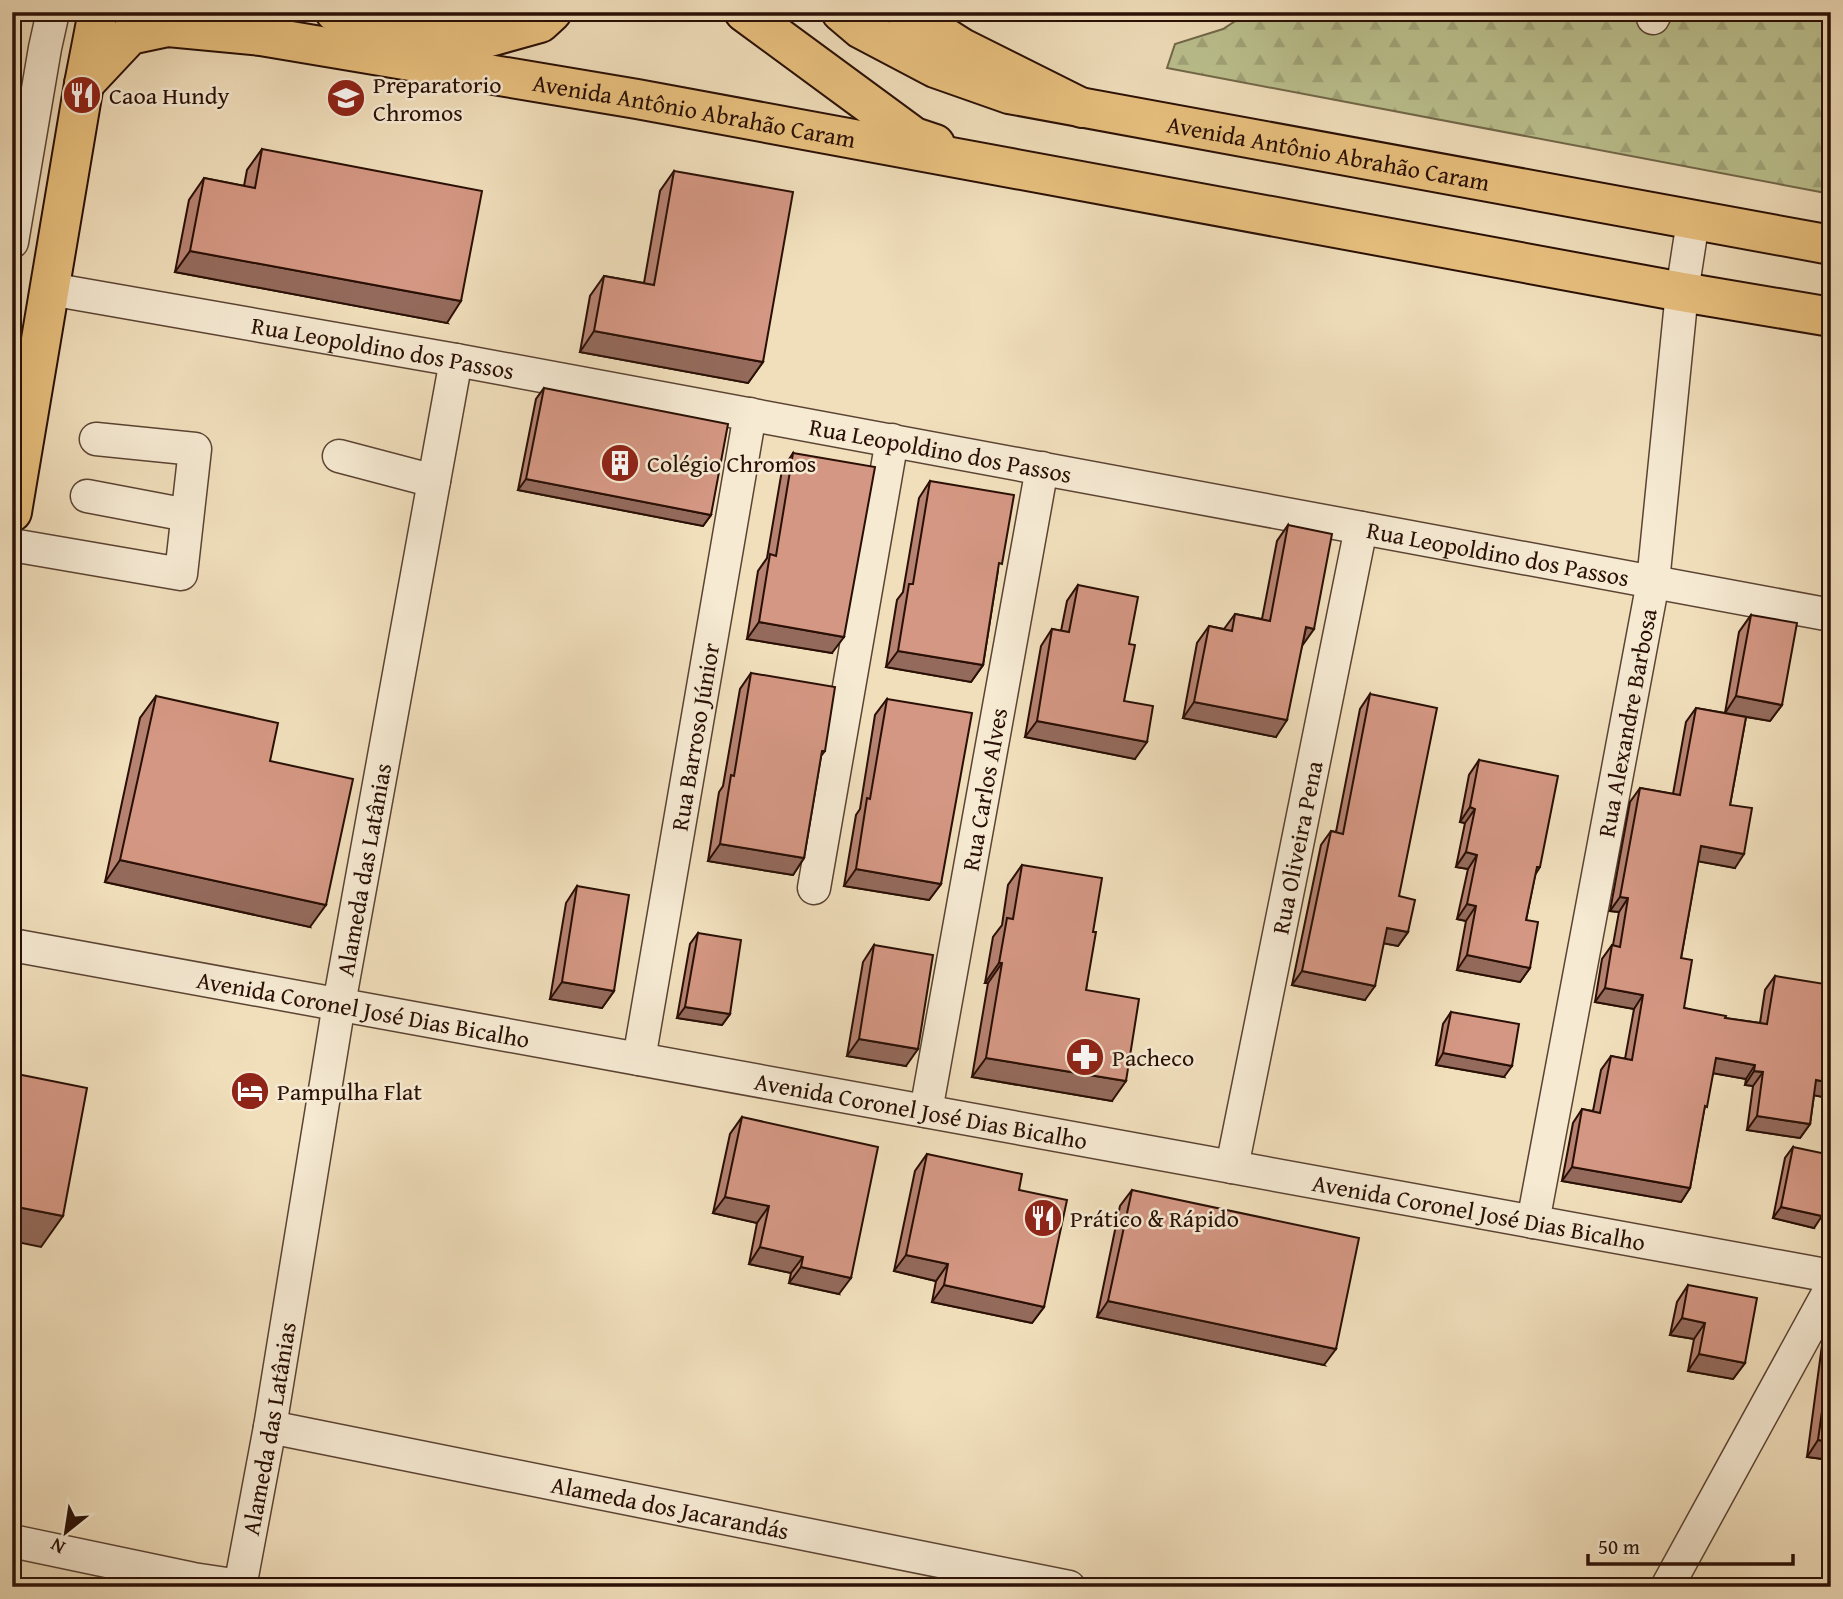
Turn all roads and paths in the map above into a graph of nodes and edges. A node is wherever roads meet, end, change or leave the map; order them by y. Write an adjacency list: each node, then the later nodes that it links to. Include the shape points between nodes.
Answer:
1 (52, 12): 16 (street)
2 (98, 12): 12 (main road)
3 (209, 12): 10 (main road)
4 (219, 12): 11 (street)
5 (335, 12): 6 (main road, via 486,38 540,23)
6 (552, 12)
7 (744, 12): 14 (main road, Avenida Antônio Abrahão Caram, via 914,137)
8 (841, 12): 13 (main road, Avenida Antônio Abrahão Caram, via 861,29 936,68 1009,94)
9 (905, 12): 13 (main road, via 962,48)
10 (168, 27): 11 (main road, Avenida Antônio Abrahão Caram); 12 (main road, Avenida Antônio Abrahão Caram, via 130,35)
11 (261, 36): 14 (main road, Avenida Antônio Abrahão Caram)
12 (84, 84): 18 (main road)
13 (1082, 108): 15 (main road, Avenida Antônio Abrahão Caram)
14 (991, 165): 19 (main road, Avenida Antônio Abrahão Caram)
15 (1693, 220): 17 (main road, Avenida Antônio Abrahão Caram); 19 (street, Rua Alexandre Barbosa)
16 (12, 242)
17 (1831, 245)
18 (50, 289): 21 (street, Rua Leopoldino dos Passos); 29 (main road)
19 (1682, 292): 20 (main road, Avenida Antônio Abrahão Caram); 33 (street, Rua Alexandre Barbosa)
20 (1831, 317)
21 (456, 360): 22 (street, Rua Leopoldino dos Passos); 27 (street, Alameda das Latânias)
22 (750, 414): 24 (street, Rua Leopoldino dos Passos); 38 (street, Rua Barroso Júnior)
23 (96, 439): 30 (street, via 195,449)
24 (892, 440): 26 (street, Rua Leopoldino dos Passos); 35 (street)
25 (339, 456): 27 (street)
26 (1042, 468): 31 (street, Rua Leopoldino dos Passos); 39 (street, Rua Carlos Alves)
27 (434, 481): 37 (street, Alameda das Latânias)
28 (87, 496): 30 (street)
29 (12, 512)
30 (187, 514): 32 (street, via 181,574)
31 (1361, 528): 33 (street, Rua Leopoldino dos Passos); 40 (street, Rua Oliveira Pena)
32 (12, 545)
33 (1653, 582): 34 (street, Rua Leopoldino dos Passos); 41 (street, Rua Alexandre Barbosa)
34 (1831, 615)
35 (814, 888)
36 (12, 945): 37 (street, Avenida Coronel José Dias Bicalho)
37 (339, 1004): 38 (street, Avenida Coronel José Dias Bicalho); 44 (street, Alameda das Latânias)
38 (639, 1059): 39 (street, Avenida Coronel José Dias Bicalho)
39 (926, 1111): 40 (street, Avenida Coronel José Dias Bicalho)
40 (1232, 1167): 41 (street, Avenida Coronel José Dias Bicalho)
41 (1533, 1222): 42 (street, Avenida Coronel José Dias Bicalho)
42 (1831, 1276)
43 (1831, 1288): 48 (street)
44 (270, 1427): 46 (street, Alameda das Latânias); 47 (street, Alameda dos Jacarandás)
45 (12, 1541): 46 (street)
46 (240, 1586)
47 (1069, 1587)
48 (1667, 1587)

